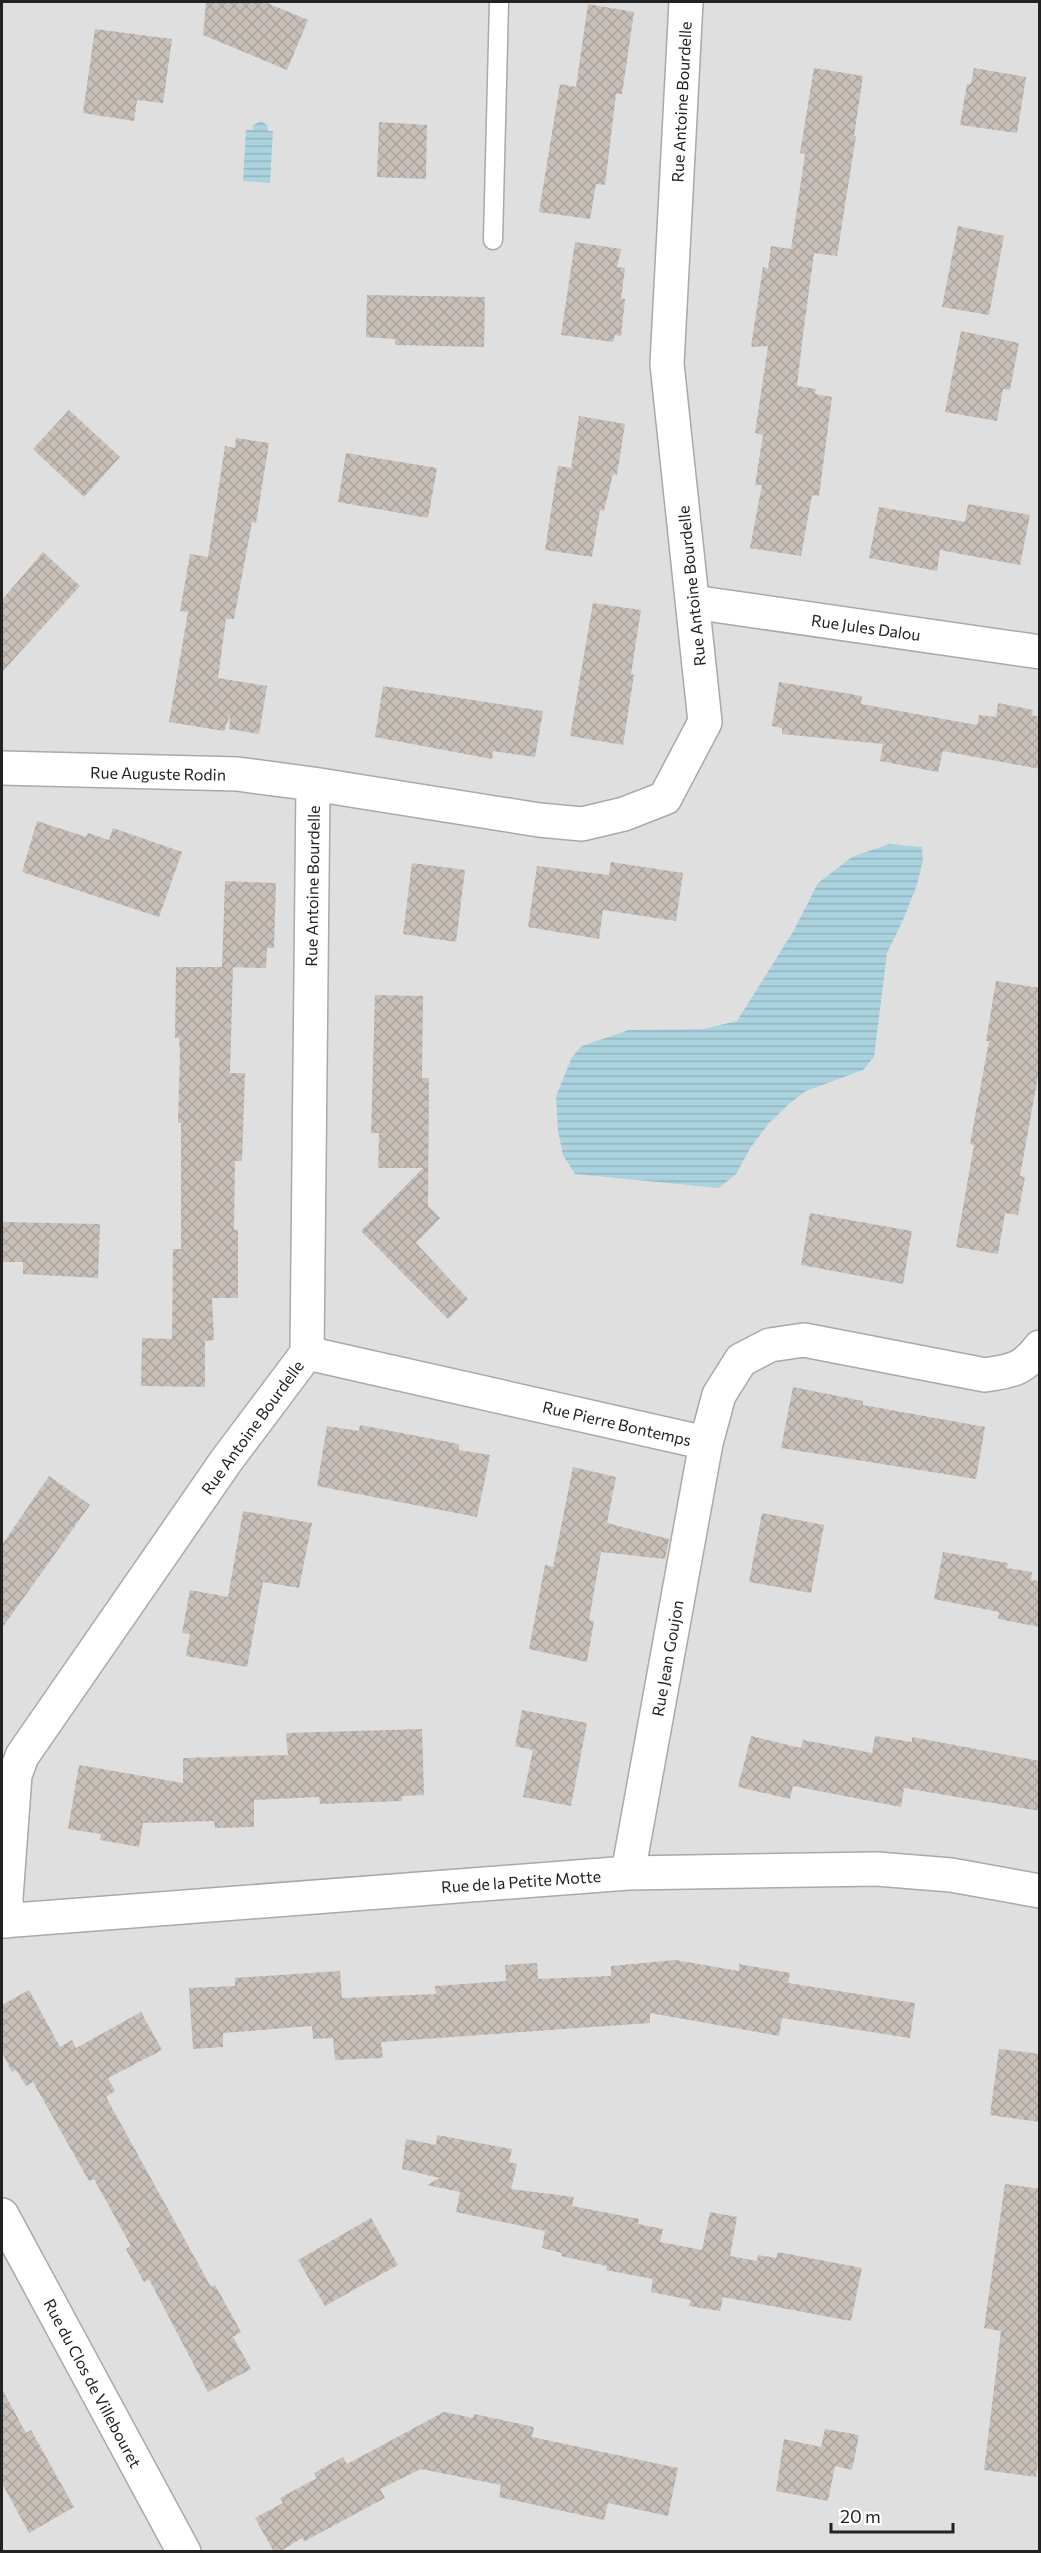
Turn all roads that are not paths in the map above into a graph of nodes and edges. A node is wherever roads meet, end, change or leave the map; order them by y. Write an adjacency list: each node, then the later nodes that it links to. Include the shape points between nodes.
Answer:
1 (500, 2): 3 (lane)
2 (686, 2): 4 (street, Rue Antoine Bourdelle, via 667,364)
3 (493, 240)
4 (693, 602): 5 (street, Rue Jules Dalou); 7 (street, Rue Antoine Bourdelle, via 705,722 665,798 624,814 582,824)
5 (1040, 652)
6 (2, 768): 7 (street, Rue Auguste Rodin, via 237,774)
7 (313, 784): 9 (street, Rue Antoine Bourdelle)
8 (1040, 1347): 10 (street, Rue Pierre Bontemps, via 1015,1371 985,1375 804,1340 770,1345 741,1360 719,1395)
9 (306, 1353): 10 (street, Rue Pierre Bontemps); 13 (street, Rue Antoine Bourdelle, via 21,1756 15,1775)
10 (706, 1443): 11 (street, Rue Jean Goujon)
11 (628, 1873): 12 (street, Rue de la Petite Motte, via 878,1869 951,1875); 13 (street, Rue de la Petite Motte)
12 (1040, 1891)
13 (4, 1921)
14 (2, 2215): 15 (street, Rue du Clos de Villebouret)
15 (184, 2552)

